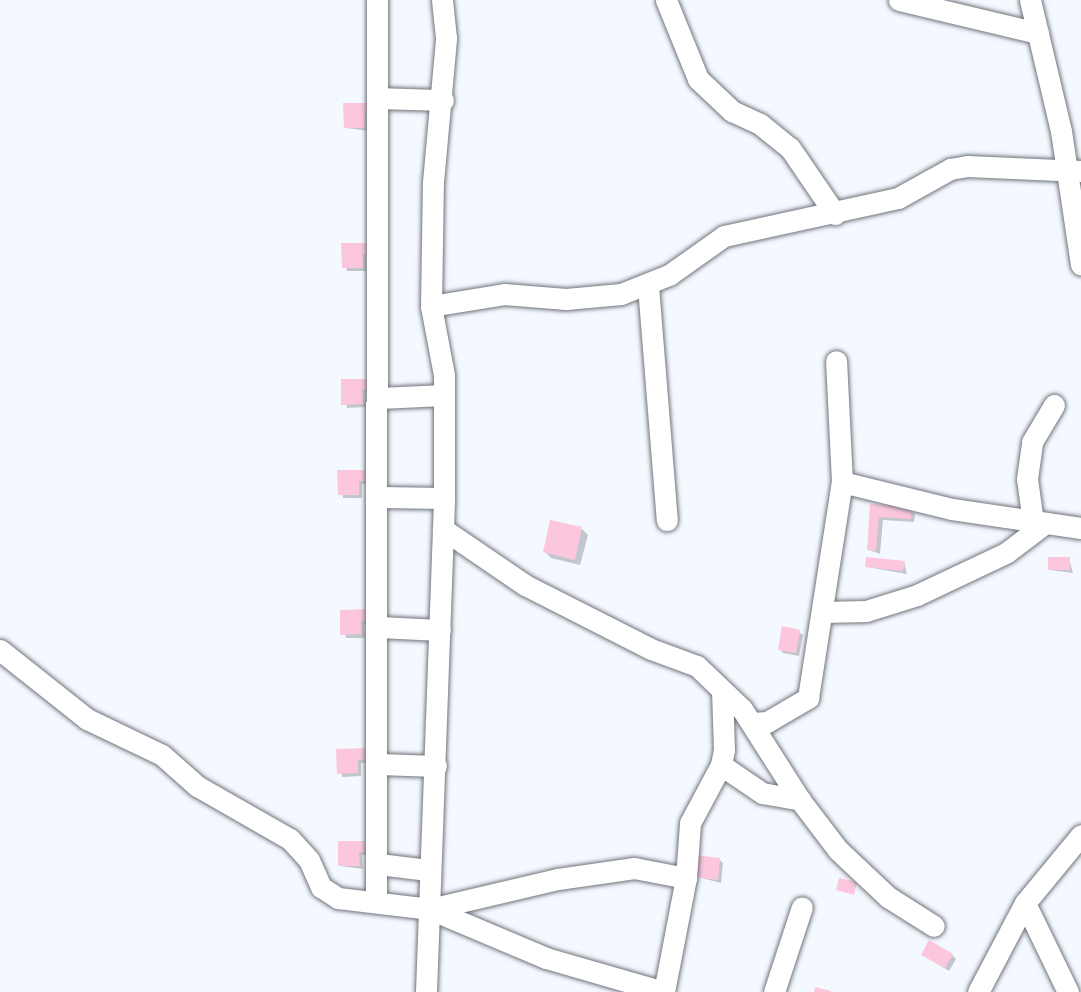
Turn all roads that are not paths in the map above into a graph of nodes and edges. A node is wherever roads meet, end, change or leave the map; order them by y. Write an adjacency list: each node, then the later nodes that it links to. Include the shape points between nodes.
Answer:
1 (377, 0): 7 (street)
2 (442, 0): 8 (street, via 446,38)
3 (666, 0): 10 (street, via 698,79 732,111 760,124 790,148)
4 (899, 0): 6 (street)
5 (1030, 0): 6 (street)
6 (1038, 33): 9 (street)
7 (378, 98): 8 (street); 16 (street)
8 (443, 100): 13 (street, via 433,183)
9 (1074, 170): 10 (street, via 967,166 950,170 898,198); 11 (street)
10 (835, 214): 12 (street, via 724,236)
11 (1081, 265)
12 (648, 286): 13 (street, via 566,299 503,295); 21 (street)
13 (431, 306): 15 (street)
14 (836, 361): 18 (street)
15 (443, 395): 16 (street); 20 (street)
16 (379, 398): 19 (street)
17 (1054, 405): 22 (street, via 1032,442 1027,479)
18 (842, 482): 22 (street, via 952,509); 25 (street)
19 (379, 498): 20 (street); 26 (street)
20 (444, 498): 24 (street)
21 (667, 520)
22 (1038, 523): 23 (street); 25 (street, via 993,560 895,603 846,614)
23 (1081, 528)
24 (443, 529): 27 (street); 29 (street, via 525,585 651,649 697,666)
25 (823, 612): 30 (street, via 808,698 767,722)
26 (379, 627): 27 (street); 31 (street)
27 (440, 630): 33 (street)
28 (0, 650): 39 (street, via 25,675 87,719 162,755 197,786 290,839 309,860 321,887 338,898)
29 (722, 691): 30 (street); 32 (street)
30 (752, 723): 34 (street)
31 (379, 764): 33 (street); 36 (street)
32 (721, 765): 34 (street, via 762,793); 38 (street, via 690,823)
33 (436, 766): 37 (street)
34 (800, 800): 43 (street, via 870,882)
35 (1081, 835): 40 (street)
36 (379, 864): 37 (street); 39 (street)
37 (428, 870): 42 (street)
38 (686, 878): 42 (street, via 634,867 558,879); 45 (street)
39 (376, 901): 42 (street, via 411,910)
40 (1025, 903): 47 (street); 48 (street)
41 (802, 907): 46 (street)
42 (430, 909): 44 (street); 45 (street, via 546,958)
43 (934, 926)
44 (426, 992)
45 (664, 992)
46 (774, 992)
47 (978, 992)
48 (1068, 992)

